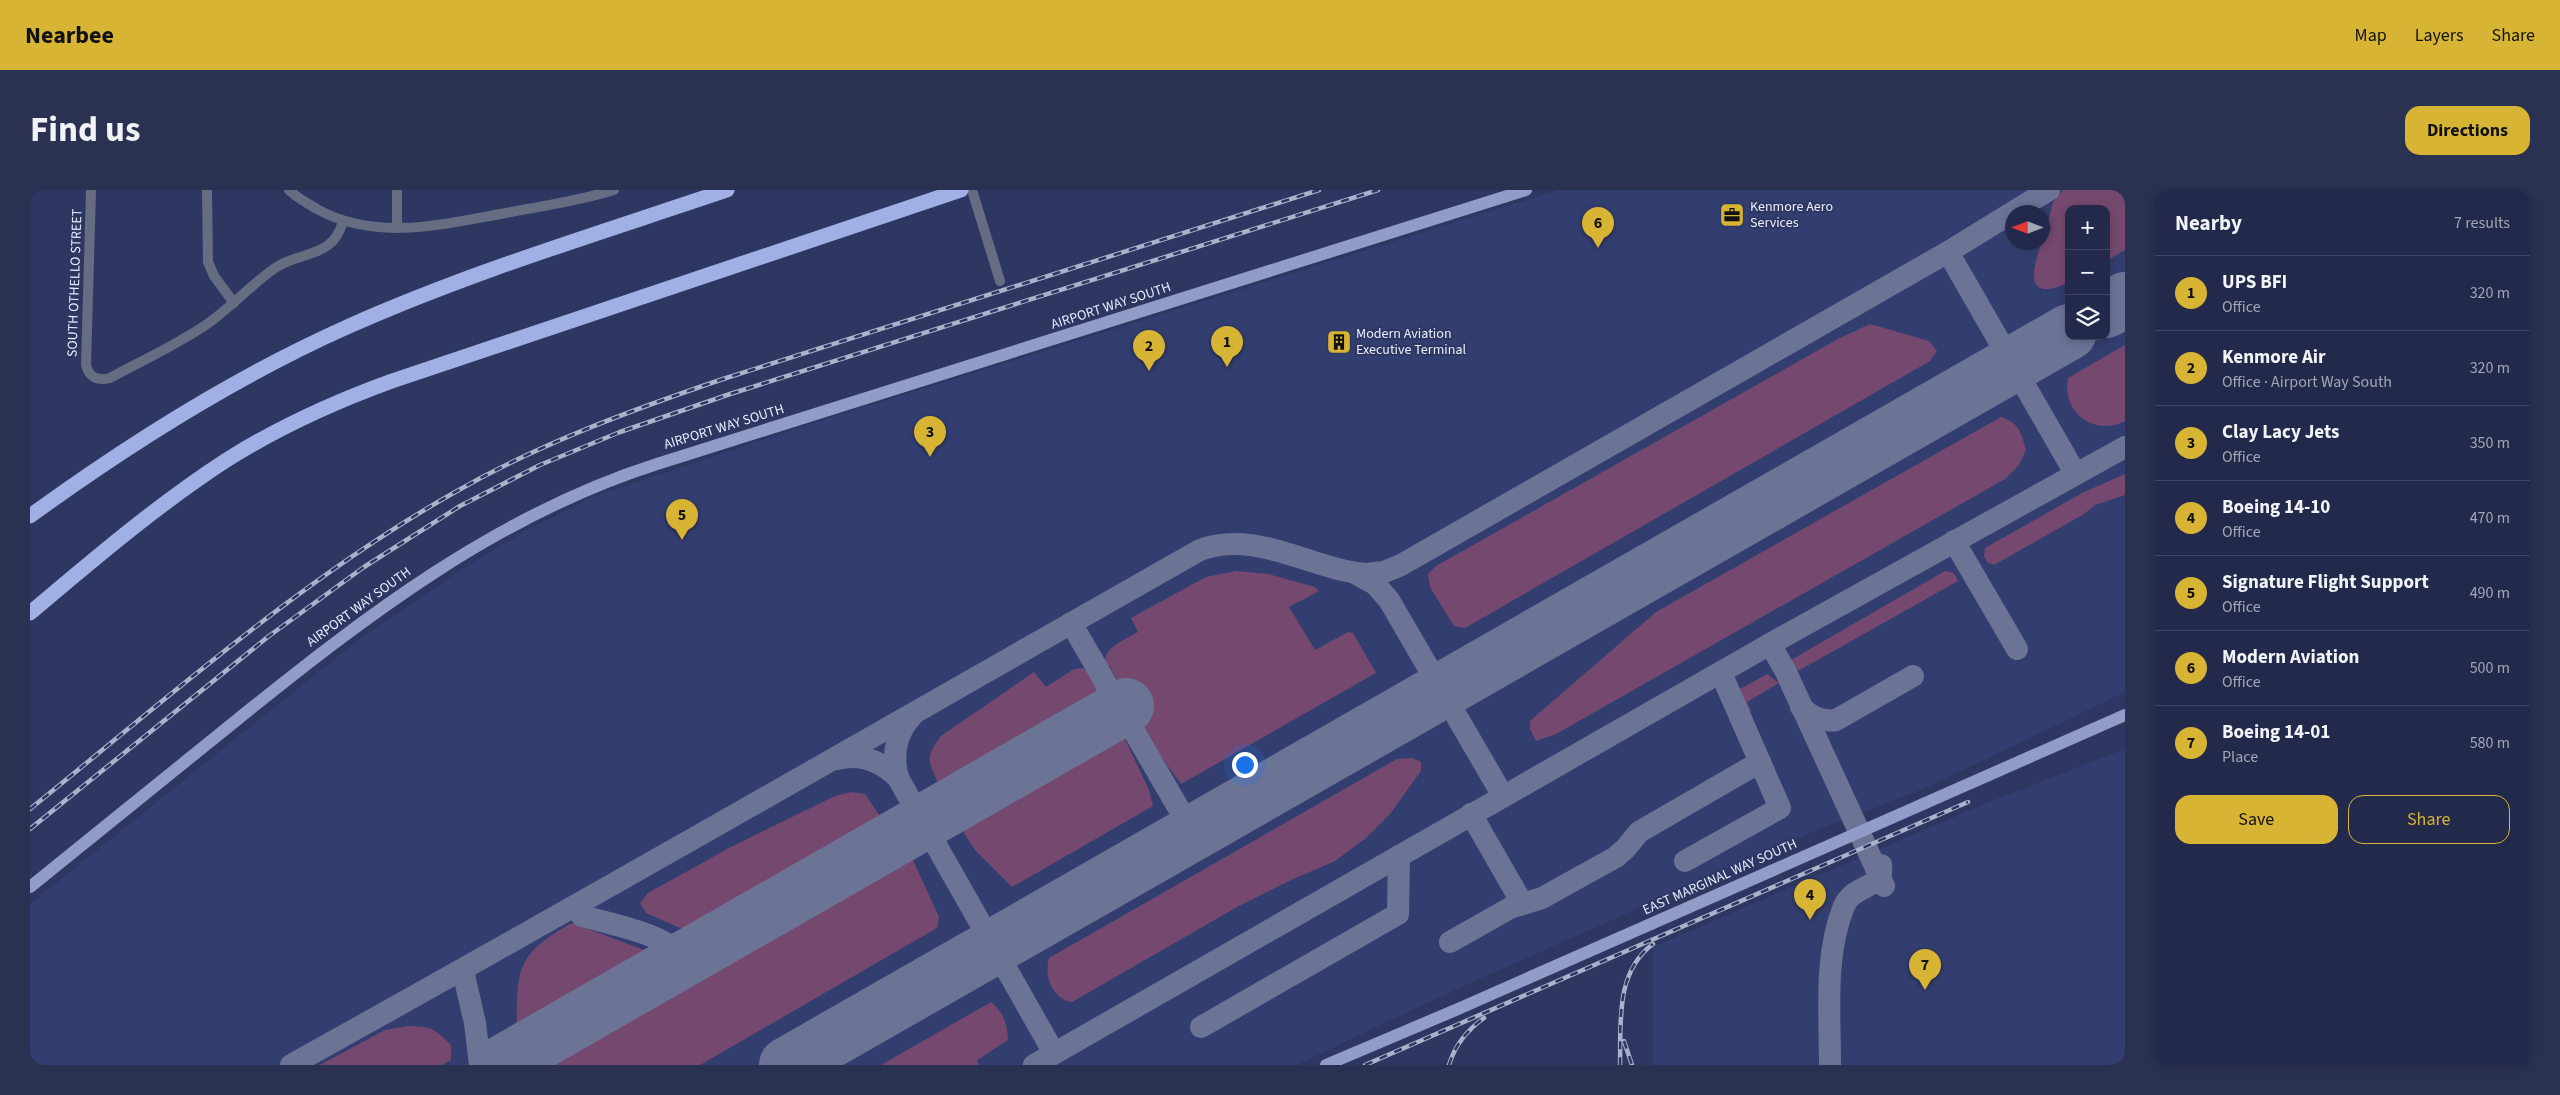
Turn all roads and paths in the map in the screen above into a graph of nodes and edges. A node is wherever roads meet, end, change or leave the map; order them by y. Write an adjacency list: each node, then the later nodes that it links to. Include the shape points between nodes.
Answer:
1 (91, 190): 13 (street, SOUTH OTHELLO STREET, via 86,365 91,376 100,380 110,378 179,341)
2 (207, 190): 13 (street, via 208,262)
3 (288, 190): 10 (street, via 298,199)
4 (397, 190): 11 (street)
5 (614, 190): 11 (street, via 498,215 423,228)
6 (727, 190): 14 (highway, via 468,277 346,328 240,381 149,435)
7 (961, 190): 15 (highway, via 392,381 321,409 266,437 189,486)
8 (972, 190): 12 (street)
9 (1526, 190): 17 (main road, AIRPORT WAY SOUTH, via 588,488 478,545 360,622)
10 (344, 221): 11 (street, via 376,228); 13 (street, via 331,244 276,267)
11 (397, 228)
12 (1000, 280)
13 (234, 303)
14 (30, 516)
15 (30, 613)
16 (2125, 715): 18 (main road, EAST MARGINAL WAY SOUTH, via 1458,1010)
17 (30, 887)
18 (1326, 1065)

